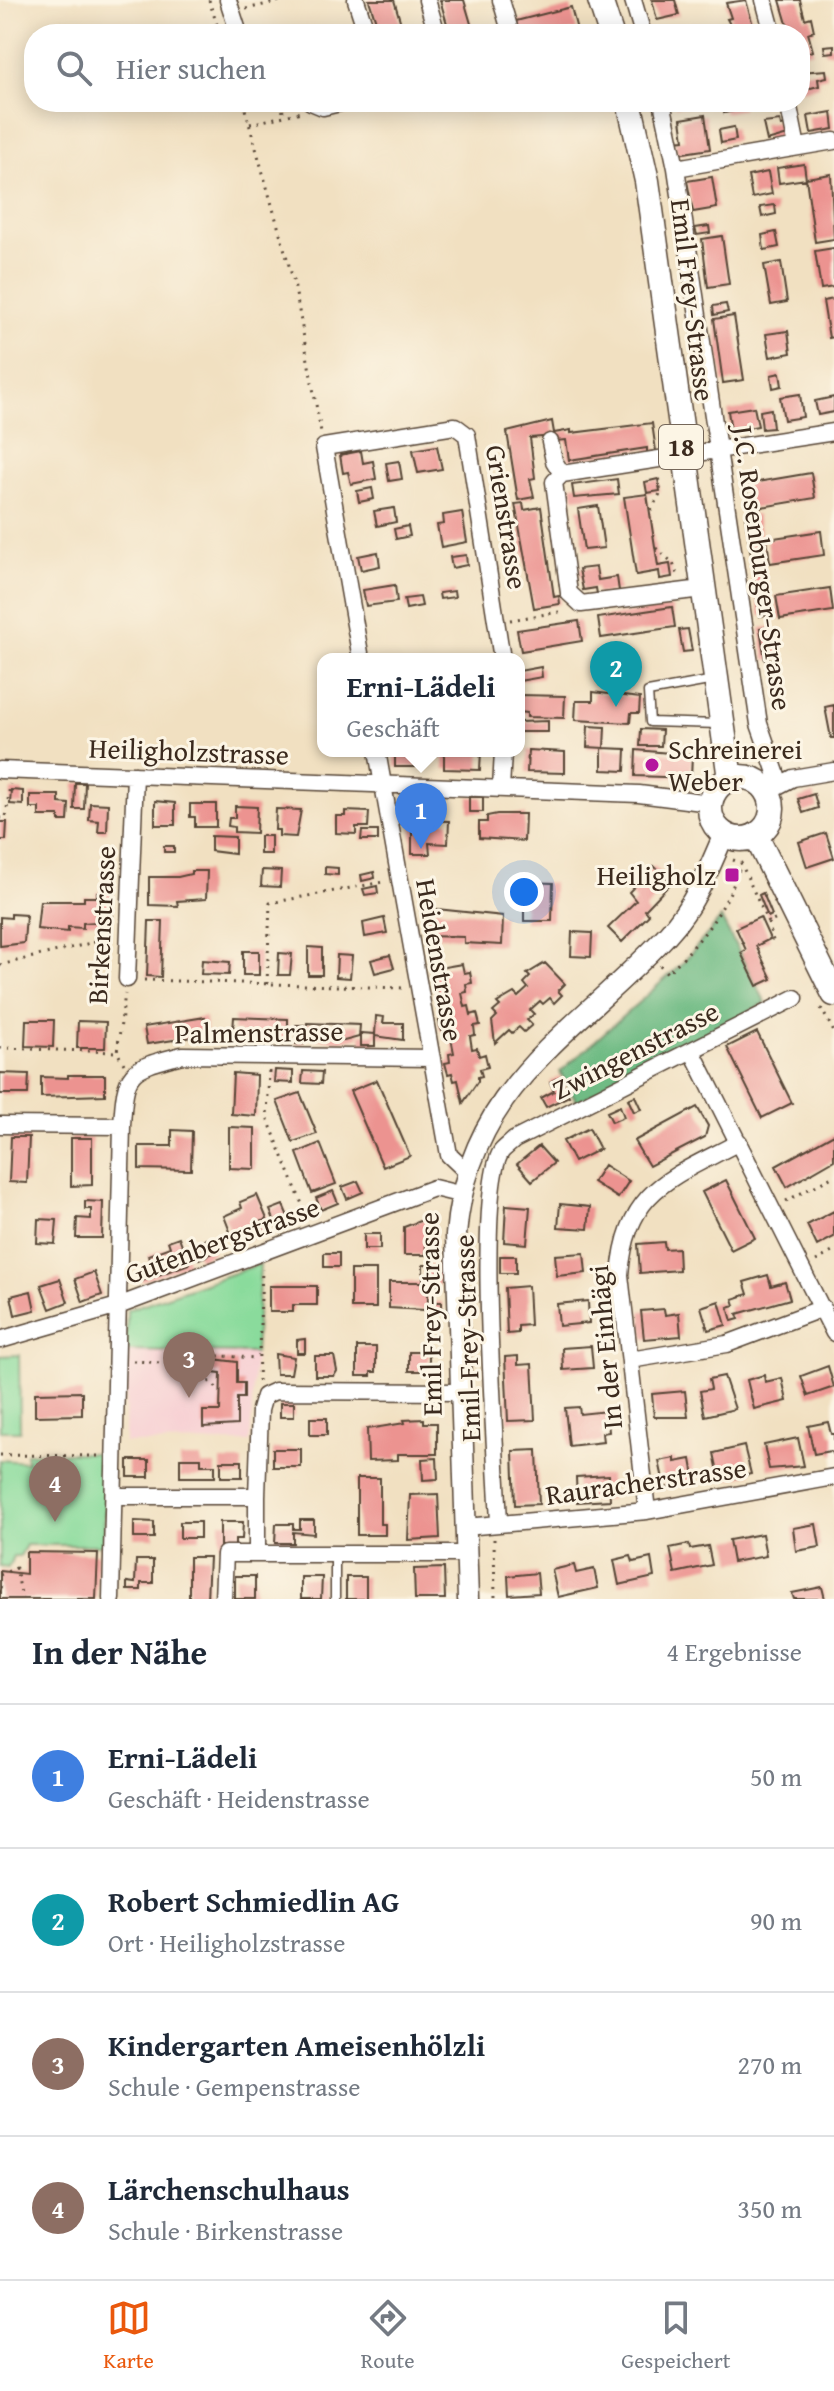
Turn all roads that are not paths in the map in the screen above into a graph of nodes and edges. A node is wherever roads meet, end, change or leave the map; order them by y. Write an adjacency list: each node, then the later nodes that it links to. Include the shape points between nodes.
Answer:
1 (356, 0): 7 (street)
2 (427, 0): 8 (street)
3 (501, 0): 9 (street)
4 (600, 0): 10 (main road)
5 (633, 0): 11 (street)
6 (764, 0): 12 (street)
7 (364, 24)
8 (434, 24)
9 (508, 24)
10 (608, 24)
11 (640, 24)
12 (770, 24)
13 (632, 112): 22 (main road, Emil Frey-Strasse / 18, via 647,181)
14 (664, 112): 18 (street, J.C. Rosenburger-Strasse)
15 (790, 112): 17 (street)
16 (834, 141): 17 (street)
17 (797, 147): 18 (street)
18 (676, 168): 21 (street, J.C. Rosenburger-Strasse)
19 (834, 432): 21 (street)
20 (550, 442): 23 (street)
21 (719, 451): 22 (street); 36 (street, J.C. Rosenburger-Strasse, via 759,724)
22 (683, 457): 23 (street); 24 (main road, Emil Frey-Strasse / 18)
23 (562, 474): 24 (street, via 554,482 569,593 581,604)
24 (693, 590): 27 (main road, Emil Frey-Strasse / 18)
25 (360, 653): 26 (street, Grienstrasse, via 324,447 455,426 467,435)
26 (501, 653)
27 (715, 680): 28 (main road, Emil Frey-Strasse / 18); 28 (lane, via 648,692 650,722)
28 (721, 724): 34 (main road, Emil Frey-Strasse / 18)
29 (378, 757): 35 (street, Heidenstrasse)
30 (503, 757): 37 (street)
31 (6, 771): 33 (street, Heiligholzstrasse)
32 (834, 771): 36 (street)
33 (135, 775): 35 (street, Heiligholzstrasse); 41 (street, Birkenstrasse)
34 (730, 779): 36 (main road); 38 (main road, via 718,787)
35 (383, 784): 37 (street, Heiligholzstrasse); 45 (street, Heidenstrasse)
36 (780, 785): 40 (main road, via 772,816)
37 (501, 789): 38 (street, Heiligholzstrasse, via 639,794)
38 (710, 803): 39 (main road, via 714,823)
39 (724, 834): 40 (main road); 50 (street, Emil Frey-Strasse, via 682,916 515,1082 484,1128)
40 (756, 836): 42 (main road)
41 (127, 979)
42 (832, 984)
43 (795, 998): 44 (street, Zwingenstrasse)
44 (692, 1051): 48 (street); 49 (street, Zwingenstrasse, via 514,1140)
45 (432, 1058): 47 (street, Palmenstrasse, via 182,1055 131,1074 124,1088); 50 (street, Heidenstrasse, via 449,1155)
46 (0, 1125): 47 (street)
47 (122, 1126): 52 (street)
48 (739, 1142): 53 (street); 56 (street, In der Einhägi, via 653,1191 634,1213 622,1244 620,1275)
49 (501, 1152): 62 (street, Emil-Frey-Strasse, via 490,1225)
50 (466, 1171): 51 (street, Emil Frey-Strasse)
51 (459, 1194): 52 (street, Gutenbergstrasse, via 434,1188); 57 (street, Emil Frey-Strasse)
52 (118, 1306): 55 (street, Gutenbergstrasse); 59 (street)
53 (823, 1308): 54 (street); 56 (street, via 727,1344)
54 (834, 1333)
55 (0, 1340)
56 (630, 1360): 61 (street, In der Einhägi)
57 (460, 1392): 60 (street, via 275,1391 264,1396); 63 (street, Emil Frey-Strasse)
58 (834, 1477): 61 (street, Rauracherstrasse)
59 (115, 1496): 60 (street); 67 (street)
60 (257, 1496): 64 (street)
61 (647, 1511): 62 (street, Rauracherstrasse)
62 (499, 1524): 63 (street, Rauracherstrasse)
63 (465, 1527): 66 (street, Emil Frey-Strasse)
64 (257, 1554): 65 (street); 68 (street, via 225,1554)
65 (335, 1554): 66 (street); 69 (lane)
66 (466, 1554): 70 (street, Emil Frey-Strasse)
67 (111, 1599)
68 (223, 1599)
69 (335, 1599)
70 (468, 1599)

